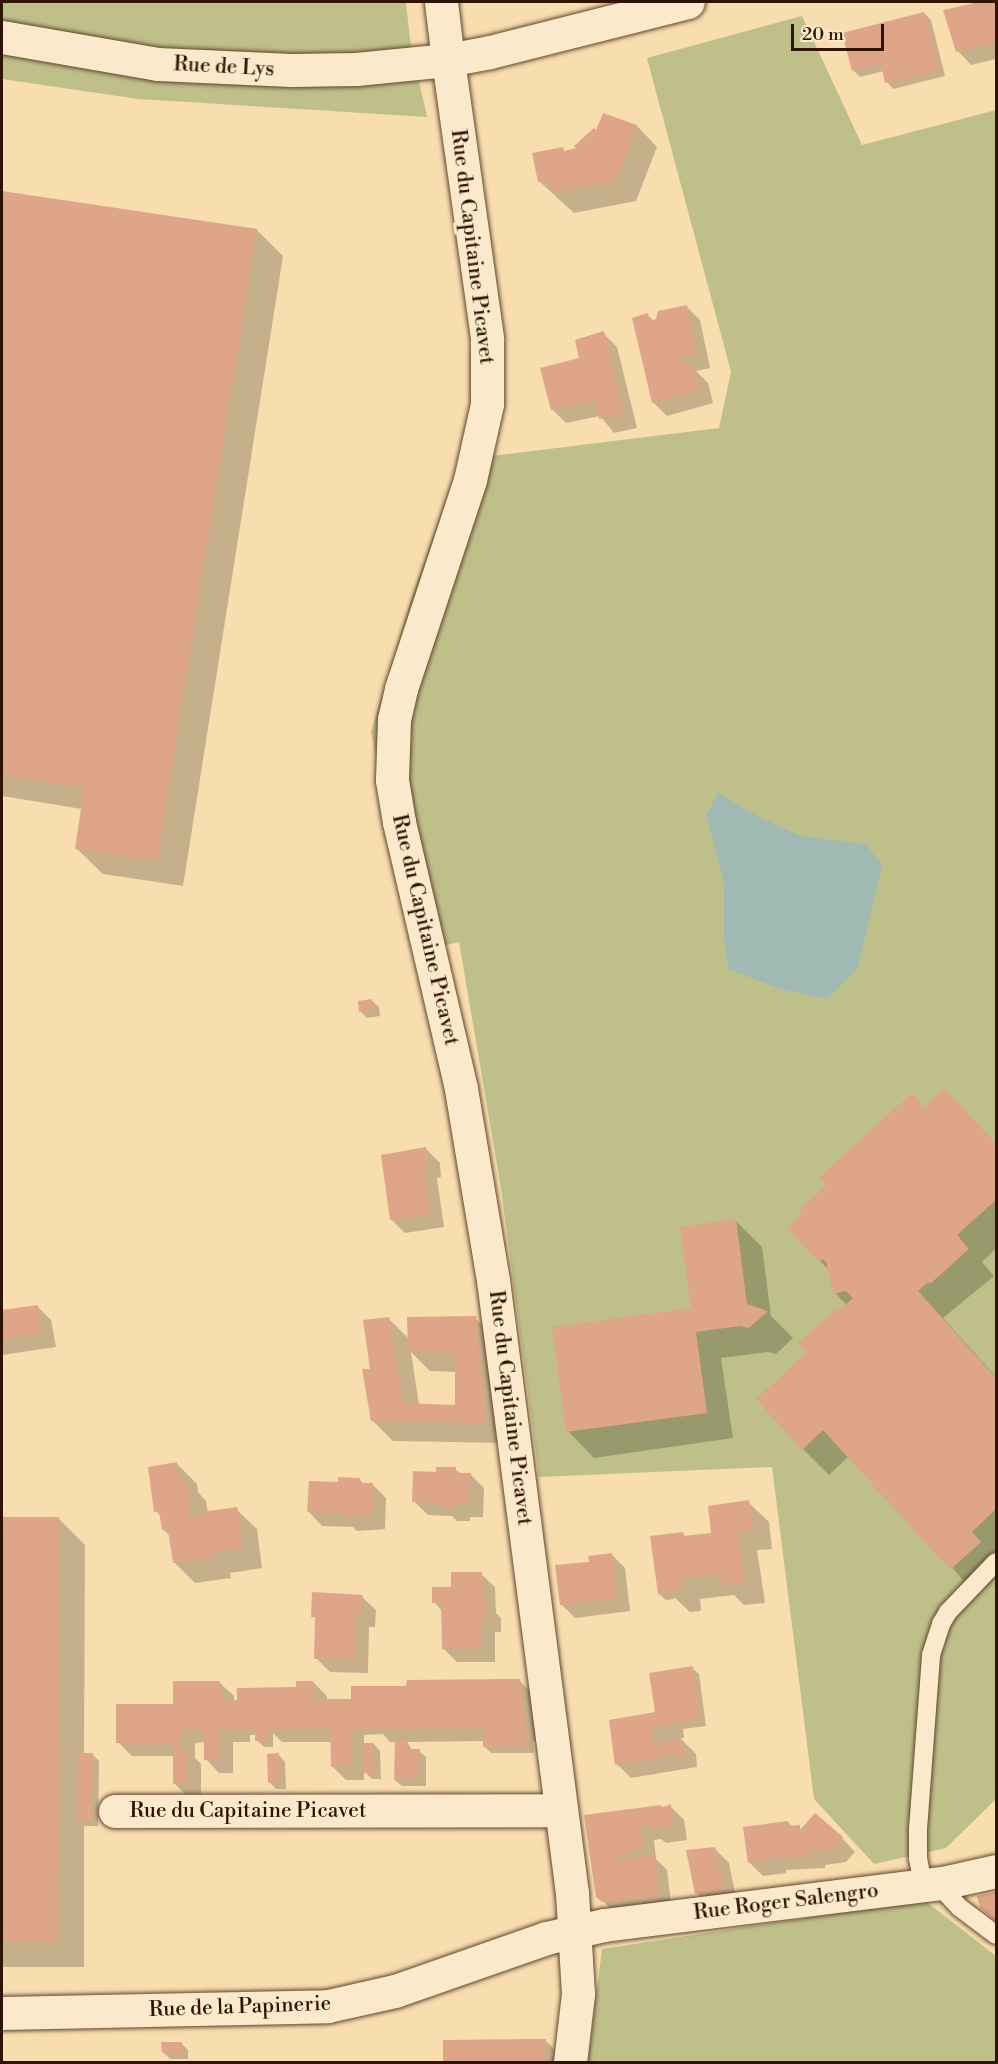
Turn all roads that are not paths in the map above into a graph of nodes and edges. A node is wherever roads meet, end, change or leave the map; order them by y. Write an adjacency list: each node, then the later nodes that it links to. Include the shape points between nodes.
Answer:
1 (441, 2): 4 (street)
2 (688, 3): 4 (street, Rue de Lys)
3 (2, 37): 4 (street, Rue de Lys, via 158,64 230,69 356,69)
4 (448, 60): 6 (street, Rue du Capitaine Picavet, via 488,339 487,404 470,480 401,689 394,719 392,780 461,1089 494,1280)
5 (996, 1562): 9 (lane, via 948,1612 931,1655 918,1859)
6 (561, 1810): 7 (street, Rue du Capitaine Picavet); 10 (street, Rue du Capitaine Picavet)
7 (115, 1811)
8 (996, 1872): 9 (street, Rue Roger Salengro)
9 (932, 1883): 10 (street, Rue Roger Salengro); 11 (lane)
10 (575, 1931): 12 (street, Rue de la Papinerie, via 403,1989 328,2006); 13 (street, Rue du Capitaine Picavet, via 578,1994)
11 (996, 1935)
12 (2, 2013)
13 (570, 2062)

